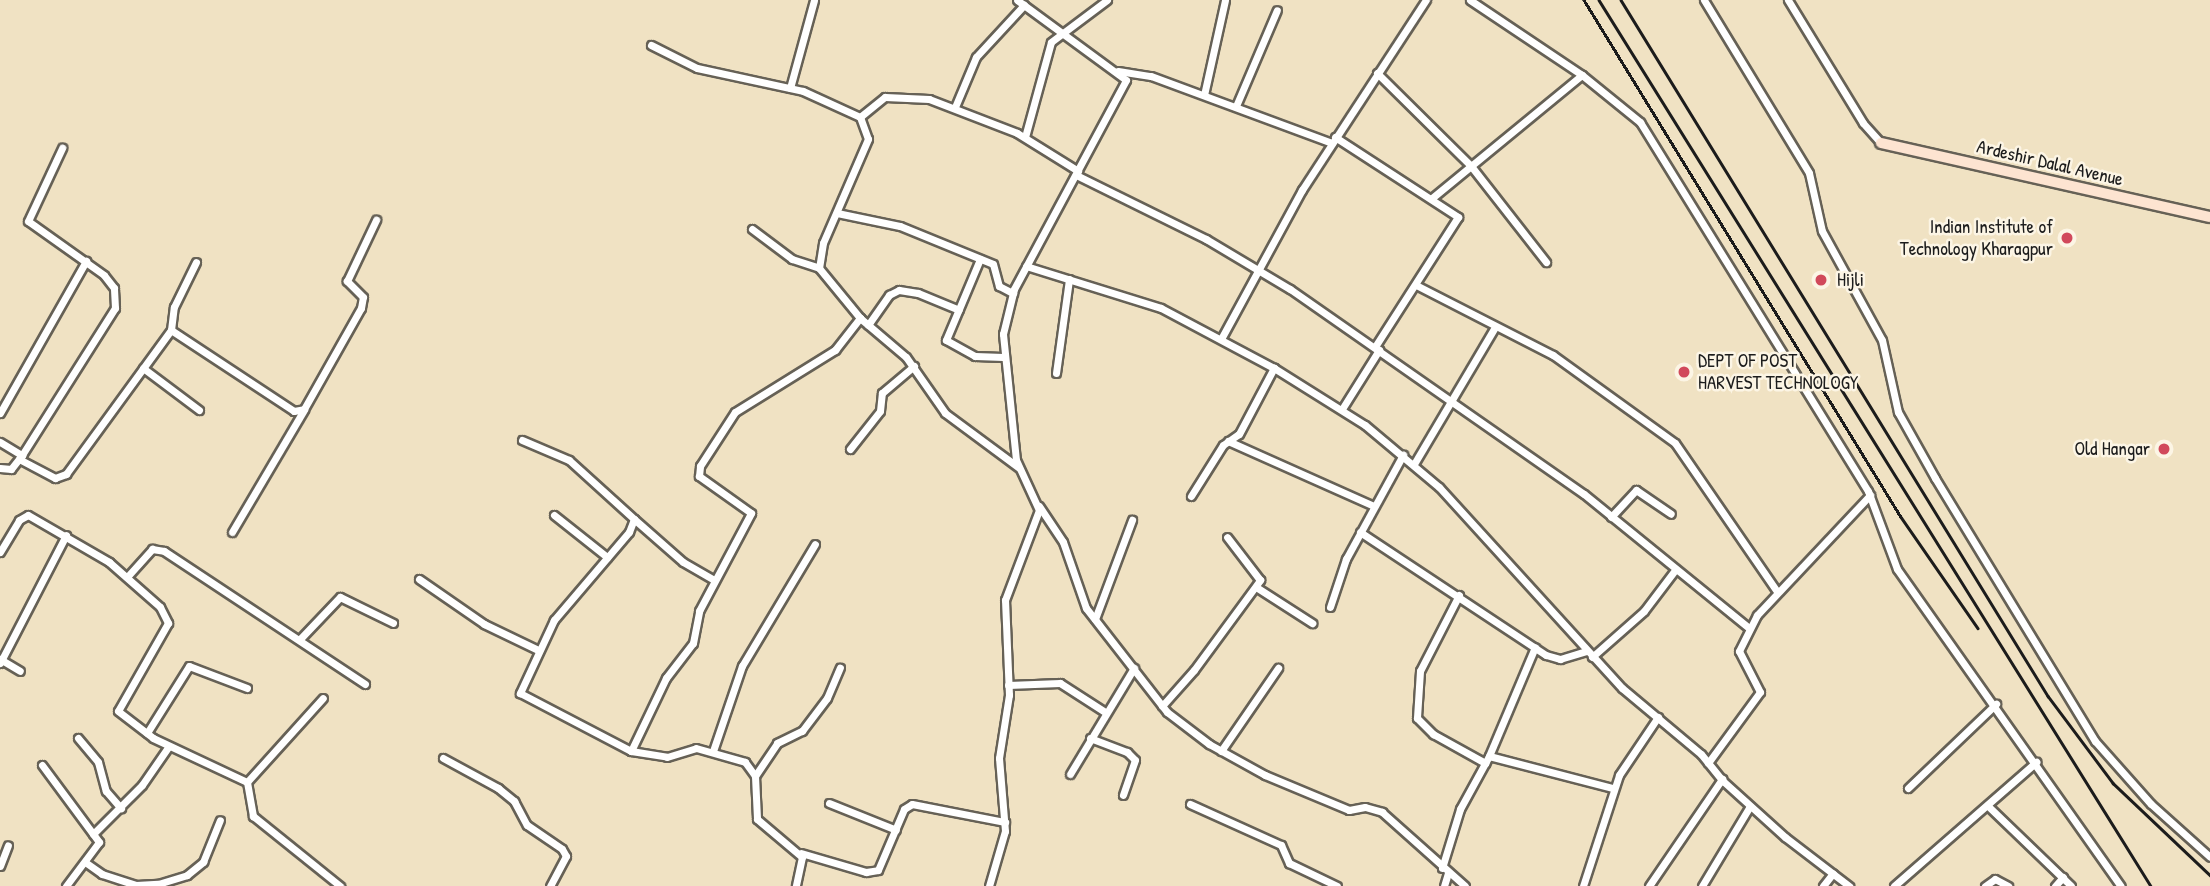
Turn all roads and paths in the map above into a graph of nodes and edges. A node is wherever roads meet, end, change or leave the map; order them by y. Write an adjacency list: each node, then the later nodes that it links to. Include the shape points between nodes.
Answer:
1 (814, 0): 15 (street)
2 (1107, 0): 10 (street)
3 (1225, 0): 16 (street)
4 (1426, 0): 13 (street)
5 (1470, 0): 14 (street)
6 (1704, 0): 142 (street, via 1809,173 1822,231 1882,340 1898,412 1935,478 2095,741 2151,804)
7 (1788, 0): 22 (street, via 1863,123)
8 (1021, 2): 10 (street); 18 (street, via 976,57)
9 (1277, 10): 17 (street)
10 (1062, 31): 12 (street); 20 (street, via 1048,48)
11 (651, 46): 15 (street, via 697,68)
12 (1118, 71): 16 (street, via 1143,74); 25 (street, via 1125,85)
13 (1377, 73): 21 (street); 24 (street)
14 (1581, 75): 24 (street); 67 (street, via 1618,101 1649,135)
15 (790, 88): 19 (street)
16 (1204, 95): 17 (street)
17 (1236, 106): 21 (street)
18 (955, 107): 19 (street, via 894,96 877,100); 20 (street)
19 (860, 117): 27 (street, via 868,139)
20 (1025, 137): 25 (street)
21 (1334, 140): 26 (street); 37 (street)
22 (1881, 143): 28 (street, Ardeshir Dalal Avenue)
23 (62, 148): 32 (street, via 28,221)
24 (1471, 166): 26 (street); 34 (street)
25 (1077, 173): 35 (street); 37 (street)
26 (1432, 198): 39 (street, via 1458,217)
27 (837, 213): 31 (street, via 900,226); 36 (street, via 819,255)
28 (2210, 217)
29 (376, 220): 54 (street, via 347,281 363,297 361,308)
30 (752, 229): 36 (street, via 792,259)
31 (980, 259): 40 (street, via 996,267 999,286); 41 (street)
32 (86, 261): 57 (street); 63 (street, via 111,283 115,308)
33 (196, 262): 45 (street, via 176,301)
34 (1546, 262)
35 (1026, 266): 38 (street); 40 (street)
36 (819, 268): 42 (street)
37 (1256, 268): 46 (street); 47 (street)
38 (1069, 279): 46 (street, via 1149,302); 52 (street)
39 (1416, 285): 44 (street); 47 (street)
40 (1013, 293): 48 (street, via 1003,334)
41 (959, 310): 43 (street, via 899,290 889,295); 48 (street, via 948,342 975,356)
42 (860, 318): 43 (street); 86 (street, via 835,350 746,402 698,471 751,513)
43 (867, 325): 49 (street)
44 (1495, 327): 53 (street); 88 (street, via 1553,355 1675,443)
45 (171, 330): 50 (street); 54 (street, via 294,411)
46 (1221, 339): 51 (street)
47 (1377, 348): 53 (street); 55 (street)
48 (1003, 357): 65 (street)
49 (914, 366): 61 (street, via 882,393 880,411); 65 (street, via 951,418)
50 (143, 368): 56 (street); 63 (street, via 61,478)
51 (1273, 368): 55 (street); 59 (street, via 1240,434)
52 (1056, 373)
53 (1452, 400): 64 (street); 73 (street)
54 (304, 409): 76 (street)
55 (1342, 409): 62 (street)
56 (199, 410)
57 (0, 413)
58 (522, 440): 74 (street, via 569,460)
59 (1228, 441): 68 (street); 70 (street)
60 (0, 442): 63 (street)
61 (849, 449)
62 (1403, 456): 64 (street); 70 (street)
63 (20, 457): 66 (street, via 11,469)
64 (1413, 464): 98 (street)
65 (1018, 467): 69 (street)
66 (0, 468)
67 (1870, 495): 88 (street); 108 (street, via 1891,558)
68 (1191, 496)
69 (1039, 506): 91 (street, via 1057,530 1080,596); 105 (street, via 1005,600)
70 (1374, 506): 77 (street)
71 (1671, 514): 73 (street, via 1636,491)
72 (554, 515): 82 (street)
73 (1611, 517): 83 (street)
74 (634, 519): 82 (street); 86 (street, via 683,562)
75 (1132, 520): 91 (street)
76 (232, 532)
77 (1360, 532): 89 (street); 90 (street)
78 (65, 535): 81 (street, via 23,516); 84 (street); 99 (street)
79 (1227, 537): 87 (street, via 1260,577)
80 (815, 544): 117 (street, via 742,666)
81 (0, 552)
82 (607, 557): 97 (street, via 563,609)
83 (1675, 570): 94 (street); 98 (street, via 1644,611)
84 (127, 578): 95 (street, via 157,548); 112 (street, via 168,618 117,706)
85 (419, 579): 97 (street, via 484,624)
86 (715, 580): 116 (street, via 699,611 693,643 666,678)
87 (1255, 587): 93 (street); 109 (street, via 1195,670)
88 (1776, 590): 94 (street)
89 (1459, 596): 96 (street); 120 (street, via 1420,671 1417,719 1433,734)
90 (1330, 607)
91 (1095, 619): 101 (street)
92 (393, 623): 95 (street, via 341,597 331,602)
93 (1312, 623)
94 (1749, 628): 122 (street, via 1739,651 1760,692)
95 (300, 639): 104 (street)
96 (1535, 647): 98 (street, via 1560,659); 120 (street)
97 (538, 650): 116 (street, via 520,688 523,697)
98 (1590, 654): 111 (street)
99 (0, 661): 103 (street)
100 (840, 668): 125 (street, via 827,698 802,731 777,743)
101 (1134, 668): 109 (street); 110 (street)
102 (1278, 668): 118 (street)
103 (20, 671)
104 (365, 684)
105 (1008, 685): 110 (street, via 1060,683); 137 (street, via 999,758)
106 (247, 688): 112 (street, via 189,666)
107 (323, 698): 127 (street)
108 (1996, 704): 121 (street); 128 (street)
109 (1162, 706): 118 (street)
110 (1105, 712): 114 (street)
111 (1658, 718): 122 (street); 129 (street)
112 (147, 733): 115 (street)
113 (78, 738): 135 (street, via 98,762 106,791)
114 (1090, 738): 124 (street); 130 (street, via 1127,752 1135,760)
115 (169, 746): 127 (street); 135 (street)
116 (631, 751): 117 (street, via 667,757 696,748)
117 (713, 751): 125 (street, via 737,758)
118 (1222, 751): 145 (street, via 1349,810 1365,807 1382,812)
119 (443, 758): 151 (street, via 498,788 527,825 562,849 566,856)
120 (1487, 760): 129 (street); 145 (street, via 1460,809)
121 (2036, 762): 134 (street); 167 (street)
122 (1708, 763): 126 (street)
123 (42, 765): 139 (street)
124 (1070, 774)
125 (755, 776): 141 (street, via 757,819)
126 (1722, 779): 133 (street); 158 (street)
127 (247, 782): 150 (street, via 253,817)
128 (1908, 788)
129 (1614, 789): 157 (street)
130 (1124, 795)
131 (829, 803): 138 (street)
132 (1190, 804): 154 (street, via 1281,845 1289,863)
133 (1750, 806): 146 (street); 159 (street)
134 (1988, 806): 147 (street); 162 (street)
135 (121, 808): 139 (street)
136 (220, 820): 149 (street, via 199,868)
137 (1005, 822): 138 (street, via 916,804 904,809); 153 (street)
138 (896, 830): 141 (street, via 881,866 872,872)
139 (93, 834): 143 (street, via 99,847)
140 (8, 845): 144 (street)
141 (799, 853): 152 (street, via 803,862)
142 (2210, 857)
143 (85, 862): 148 (street); 149 (street, via 113,878)
144 (0, 866)
145 (1445, 871): 155 (street); 156 (street)
146 (1833, 873): 160 (street); 161 (street)
147 (2063, 877): 165 (street); 166 (street)
148 (66, 886)
149 (149, 886)
150 (340, 886)
151 (550, 886)
152 (796, 886)
153 (989, 886)
154 (1337, 886)
155 (1444, 886)
156 (1465, 886)
157 (1583, 886)
158 (1649, 886)
159 (1702, 886)
160 (1823, 886)
161 (1849, 886)
162 (1894, 886)
163 (1985, 886): 164 (street, via 1995,879)
164 (2008, 886)
165 (2054, 886)
166 (2071, 886)
167 (2121, 886)

